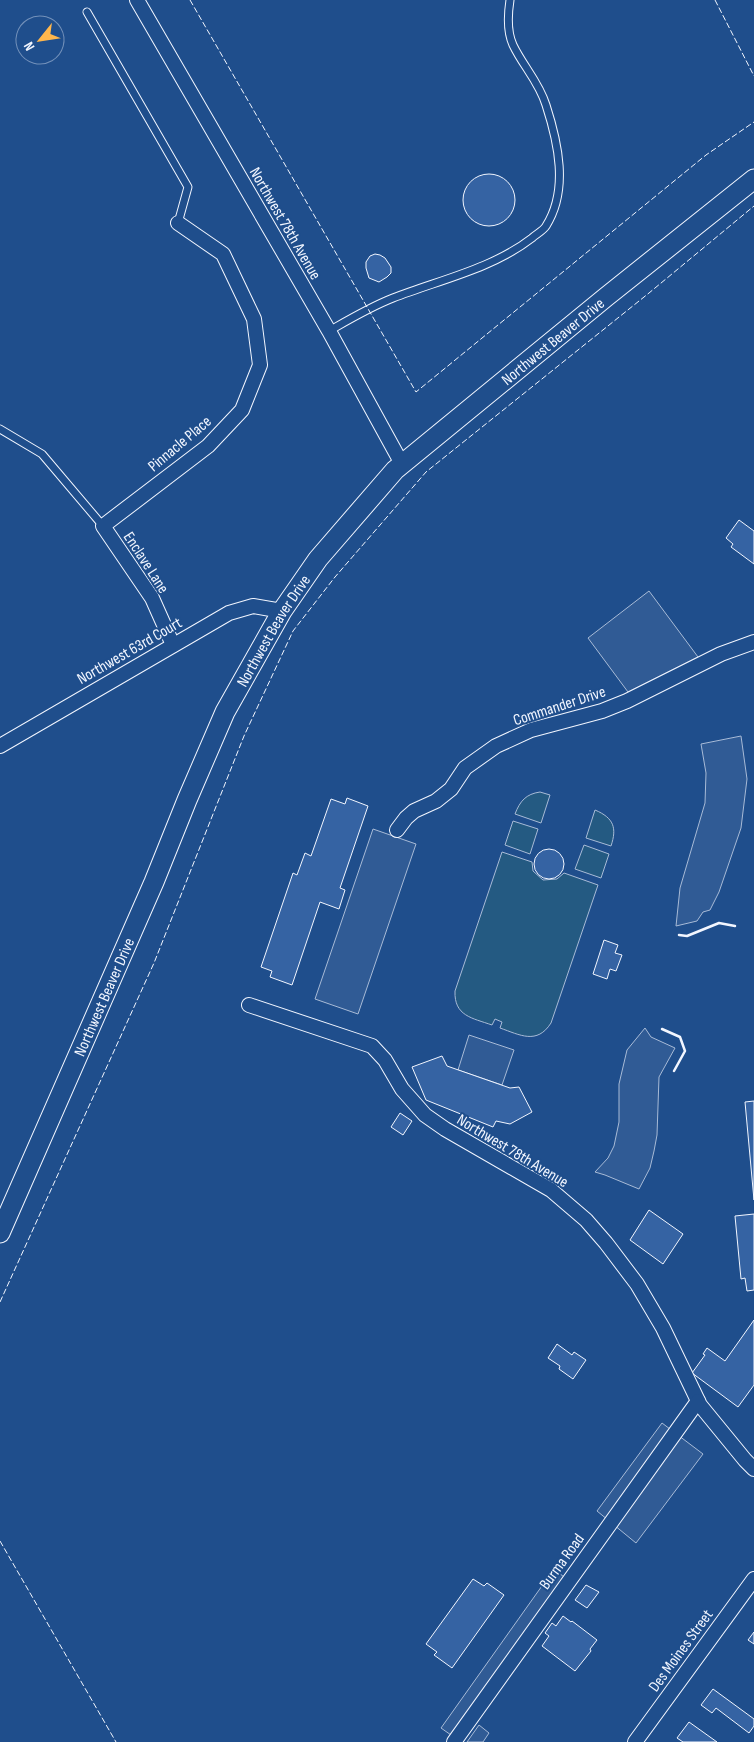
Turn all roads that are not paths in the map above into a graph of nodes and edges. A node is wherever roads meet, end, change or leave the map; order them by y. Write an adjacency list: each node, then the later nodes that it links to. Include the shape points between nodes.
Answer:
1 (137, 0): 6 (street, Northwest 78th Avenue)
2 (510, 0): 6 (lane, via 512,44 544,98 554,128 558,195 552,214 544,228 524,244 476,268 375,306)
3 (88, 12): 5 (lane, via 188,187)
4 (754, 179): 8 (main road, Northwest Beaver Drive)
5 (178, 223): 9 (street, Pinnacle Place, via 223,254 254,319 260,365 242,410 208,446)
6 (329, 331): 8 (street, Northwest 78th Avenue)
7 (0, 429): 9 (lane, via 42,454)
8 (402, 464): 10 (main road, Northwest Beaver Drive, via 323,553)
9 (103, 526): 12 (street, Enclave Lane, via 152,598)
10 (282, 611): 12 (street, Northwest 63rd Court, via 253,606 229,613); 16 (main road, Northwest Beaver Drive, via 225,712)
11 (754, 642): 14 (street, Commander Drive, via 721,654 627,701 531,730 496,746 465,768 451,789 436,801 414,811)
12 (173, 645): 13 (street, Northwest 63rd Court)
13 (0, 746)
14 (397, 830)
15 (249, 1005): 17 (street, Northwest 78th Avenue, via 372,1046 425,1115 551,1190 586,1220 637,1284 663,1328)
16 (0, 1233)
17 (698, 1401): 18 (street, Northwest 78th Avenue); 20 (street, Burma Road)
18 (754, 1469)
19 (754, 1579): 21 (street, Des Moines Street)
20 (454, 1742)
21 (635, 1742)

